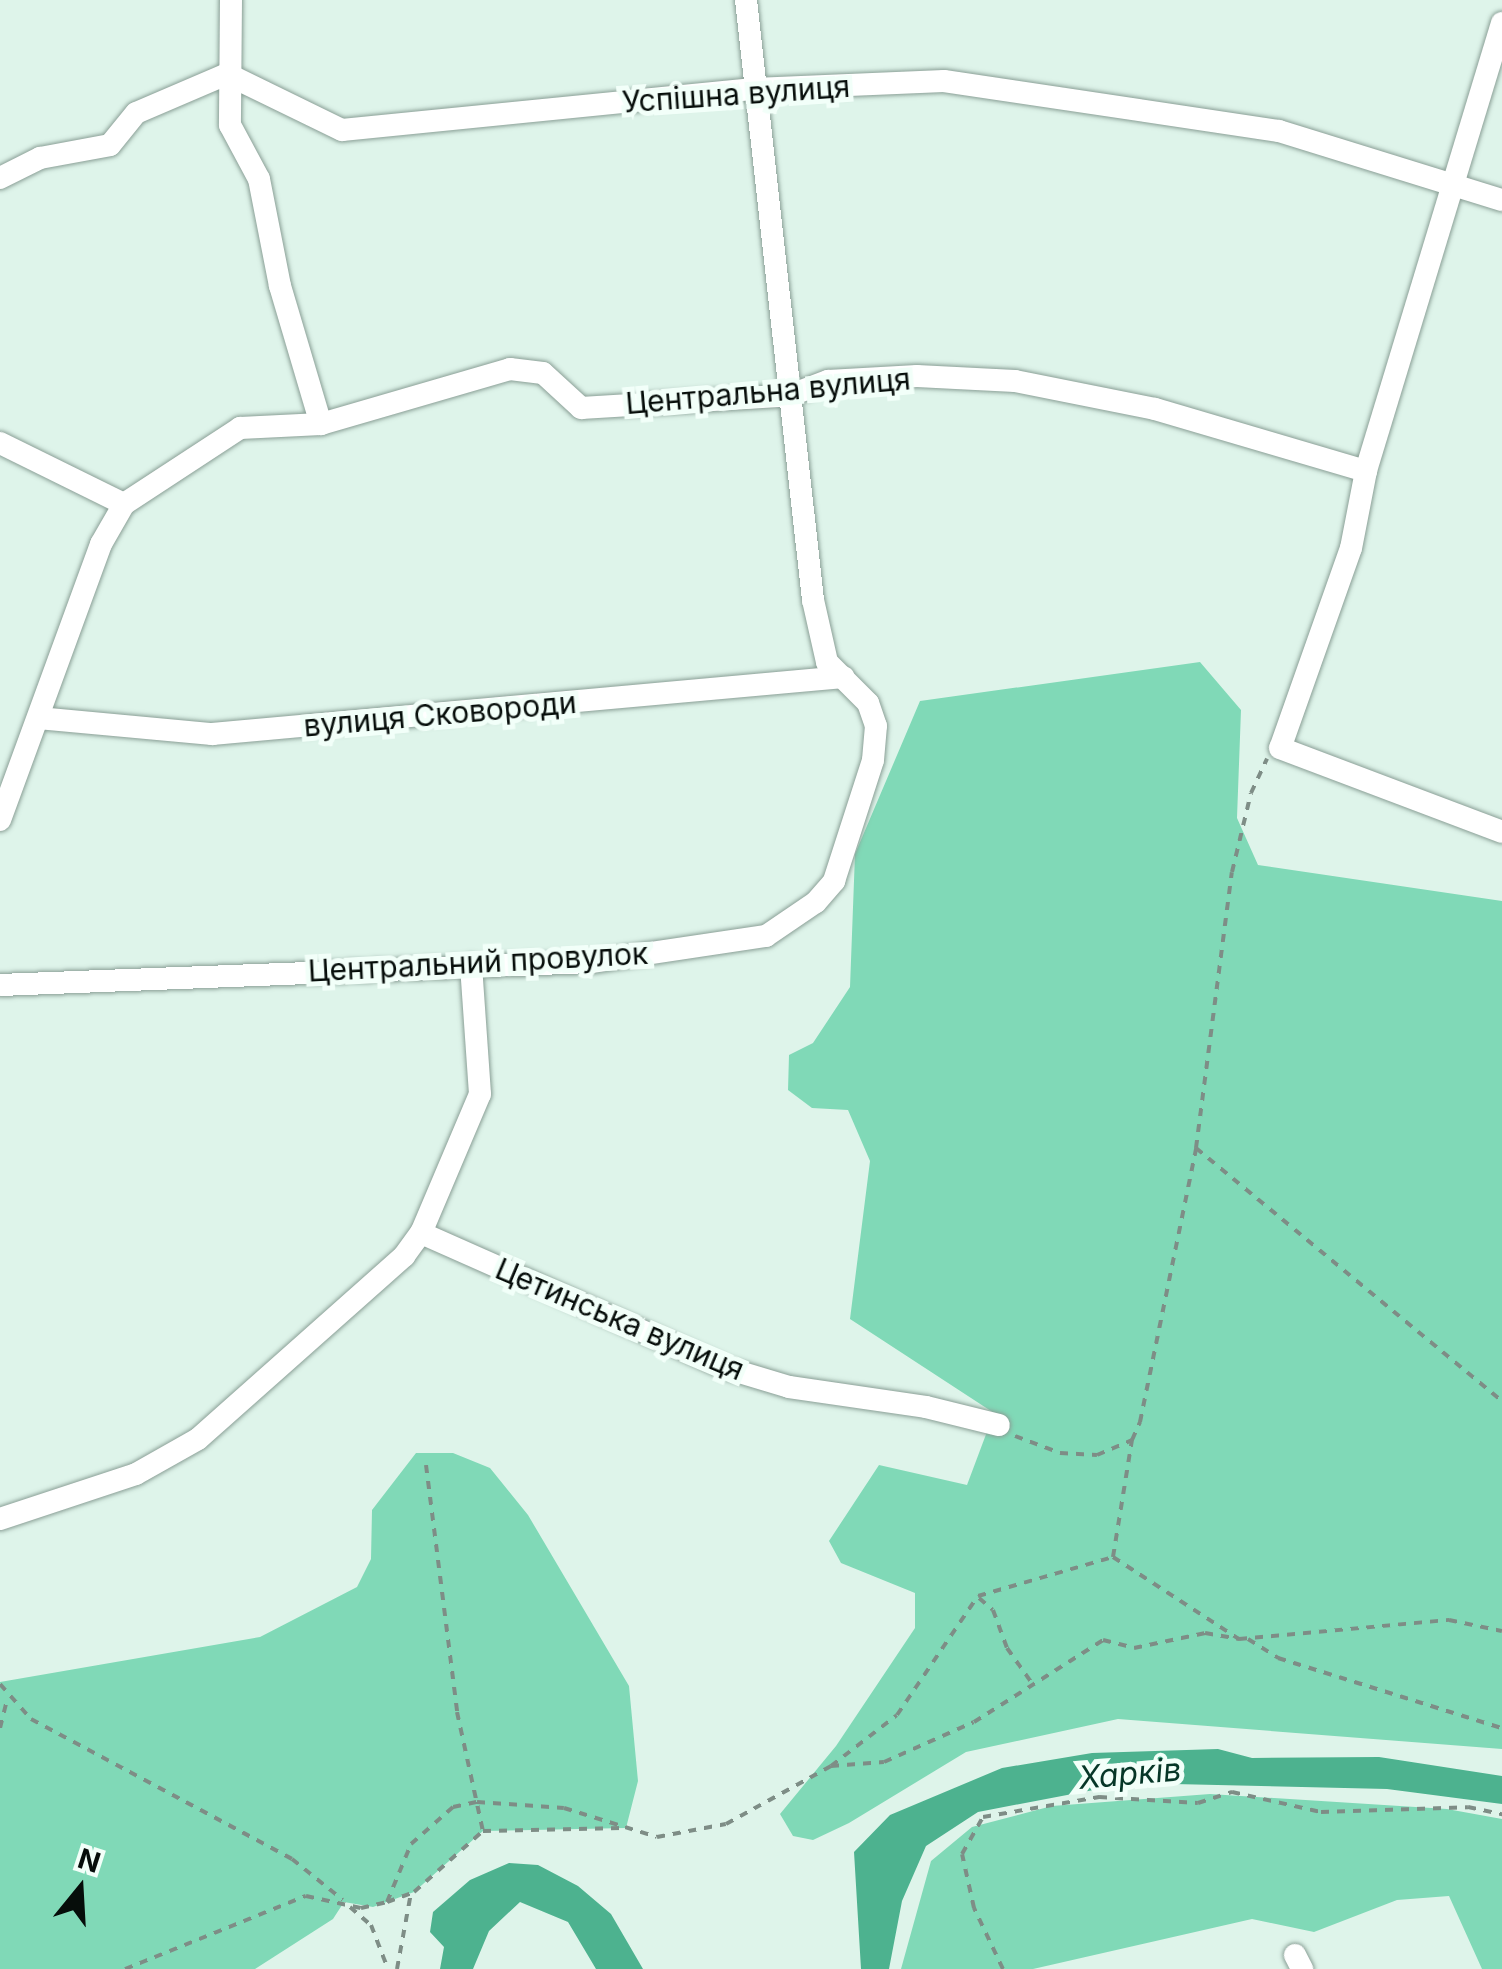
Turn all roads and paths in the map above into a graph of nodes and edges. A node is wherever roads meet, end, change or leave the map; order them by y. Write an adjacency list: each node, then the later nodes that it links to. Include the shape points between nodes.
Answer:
1 (231, 0): 4 (street)
2 (746, 0): 5 (street, Центральний провулок)
3 (1502, 23): 7 (street)
4 (227, 74): 5 (street, Успішна вулиця, via 342,130); 6 (street, via 136,113 110,146 40,158); 10 (street, via 230,125 260,179 280,286)
5 (754, 89): 7 (street, Успішна вулиця, via 944,81 1091,99 1280,131); 9 (street, Центральний провулок)
6 (0, 178)
7 (1456, 188): 8 (street, Успішна вулиця); 12 (street)
8 (1502, 200)
9 (791, 396): 10 (street, Центральна вулиця, via 581,408 543,373 510,369); 12 (street, Центральна вулиця, via 828,381 1015,381 1155,410); 14 (street, Центральний провулок, via 812,600 827,662)
10 (321, 424): 13 (street, Центральна вулиця, via 240,428)
11 (0, 442): 13 (street)
12 (1366, 471): 16 (street, via 1351,548)
13 (124, 504): 15 (street, Центральна вулиця, via 100,544)
14 (842, 677): 15 (street, вулиця Сковороди, via 212,734); 19 (street, Центральний провулок, via 868,703 875,743 834,881 816,902 766,936 591,962)
15 (38, 718): 17 (street, Центральна вулиця)
16 (1280, 748): 18 (street); 21 (path, via 1264,762 1251,793 1232,872)
17 (0, 820)
18 (1502, 832)
19 (472, 965): 20 (street, Центральний провулок); 22 (street, via 480,1094)
20 (0, 985)
21 (1196, 1148): 23 (path); 25 (path)
22 (421, 1233): 24 (street, Цетинська вулиця, via 726,1368 788,1387 926,1406); 27 (street, via 404,1256 198,1440 136,1474)
23 (1502, 1401)
24 (998, 1425): 25 (path, via 1060,1453 1097,1455)
25 (1132, 1440): 28 (path)
26 (426, 1465): 39 (path, via 457,1712)
27 (0, 1518)
28 (1113, 1558): 29 (path); 31 (path)
29 (978, 1596): 34 (path, via 993,1610 1007,1648); 38 (path, via 953,1642 897,1715)
30 (1502, 1631): 32 (path, via 1449,1620)
31 (1239, 1639): 32 (path); 34 (path, via 1205,1633 1134,1648 1103,1640)
32 (1248, 1639): 37 (path, via 1278,1658)
33 (0, 1684): 35 (path)
34 (1034, 1686): 38 (path, via 884,1762)
35 (7, 1698): 36 (path); 44 (path, via 31,1720 292,1859)
36 (0, 1728)
37 (1502, 1728)
38 (830, 1766): 41 (path, via 696,1835 657,1838)
39 (477, 1802): 41 (path, via 564,1808); 42 (path); 45 (path, via 434,1817 411,1844)
40 (1502, 1814): 49 (path, via 1468,1808 1322,1812 1232,1792 1198,1803 1099,1798 983,1817 962,1854 974,1908)
41 (626, 1828): 42 (path)
42 (483, 1831): 43 (path)
43 (411, 1893): 45 (path); 48 (path)
44 (344, 1902): 45 (path, via 360,1908); 46 (path, via 306,1896); 47 (path, via 371,1926)
45 (387, 1902)
46 (125, 1969)
47 (388, 1969)
48 (397, 1969)
49 (1002, 1969)

